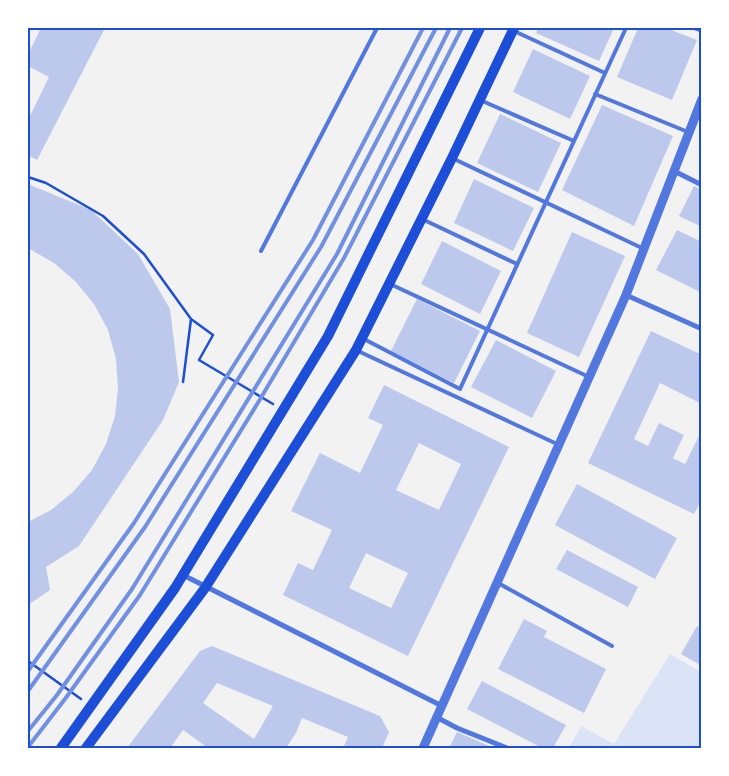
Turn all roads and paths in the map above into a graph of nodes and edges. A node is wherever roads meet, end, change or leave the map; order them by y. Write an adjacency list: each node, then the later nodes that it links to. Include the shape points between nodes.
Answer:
1 (377, 28): 20 (lane)
2 (480, 28): 33 (main road, via 328,336)
3 (626, 28): 7 (lane)
4 (694, 28): 6 (lane)
5 (513, 29): 7 (lane); 10 (main road)
6 (702, 31)
7 (605, 73): 8 (lane)
8 (595, 94): 11 (lane); 12 (lane)
9 (702, 99): 11 (street)
10 (479, 100): 12 (lane); 13 (main road)
11 (689, 132): 14 (street)
12 (574, 141): 17 (lane)
13 (452, 158): 17 (lane); 18 (main road)
14 (674, 171): 16 (street); 19 (street)
15 (28, 177): 24 (path, via 46,183 103,216 144,254)
16 (702, 185)
17 (546, 202): 19 (lane); 21 (lane)
18 (422, 218): 21 (lane); 22 (main road)
19 (644, 249): 23 (street)
20 (261, 251)
21 (517, 264): 26 (lane)
22 (390, 284): 26 (lane); 27 (main road)
23 (626, 295): 25 (street); 29 (street)
24 (191, 318): 30 (path); 31 (path, via 213,335 199,360)
25 (702, 329)
26 (487, 330): 27 (lane, via 460,389); 29 (lane)
27 (361, 338): 28 (main road)
28 (356, 350): 32 (lane); 35 (main road)
29 (589, 377): 32 (street)
30 (183, 382)
31 (278, 407)
32 (559, 445): 34 (street)
33 (183, 575): 35 (street); 41 (main road)
34 (498, 583): 36 (lane); 39 (street)
35 (205, 588): 39 (street); 42 (main road)
36 (612, 646)
37 (28, 661): 38 (path)
38 (85, 702)
39 (443, 707): 40 (street)
40 (438, 718): 43 (street); 44 (street)
41 (61, 748)
42 (86, 748)
43 (423, 748)
44 (507, 748)

